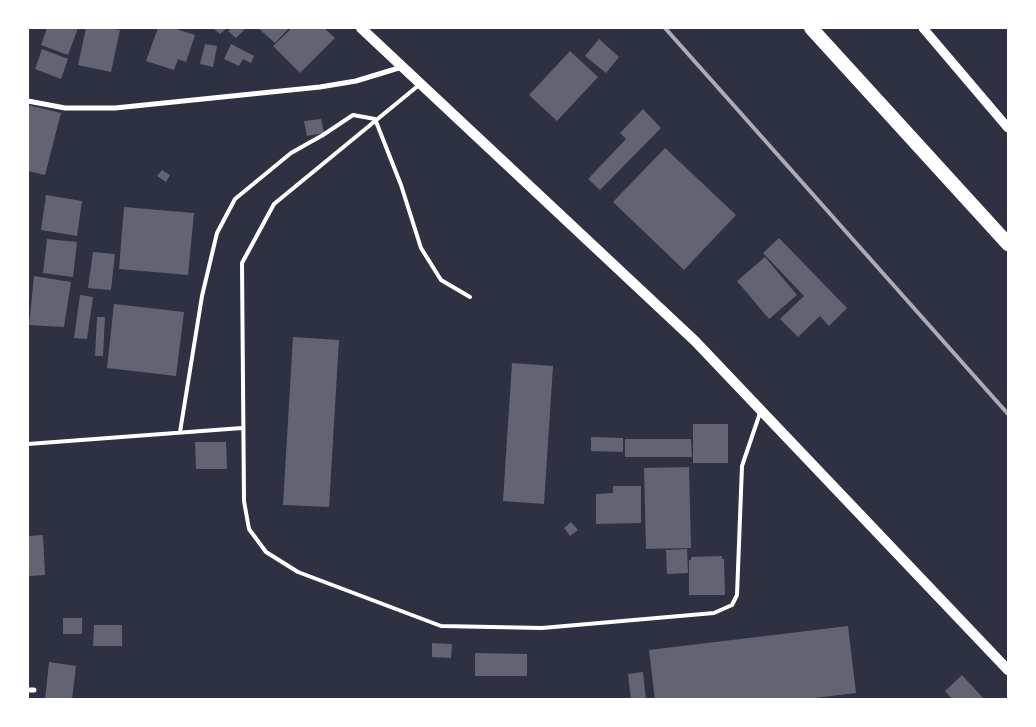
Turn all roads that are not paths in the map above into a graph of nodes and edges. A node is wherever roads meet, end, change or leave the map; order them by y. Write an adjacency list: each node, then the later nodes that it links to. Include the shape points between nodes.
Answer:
1 (361, 28): 4 (main road)
2 (811, 28): 9 (highway)
3 (923, 28): 8 (street)
4 (403, 67): 5 (main road); 6 (street, via 356,81 320,87 115,108 66,108)
5 (421, 83): 7 (lane); 11 (main road, via 695,341)
6 (28, 101)
7 (375, 119): 10 (lane, via 421,248 441,280); 12 (lane, via 274,204 242,263); 13 (lane, via 353,115 291,153 235,199 216,232)
8 (1008, 128)
9 (1008, 244)
10 (470, 297)
11 (762, 410): 12 (lane, via 742,466 737,595 732,605 714,613 542,628 440,626 298,572 266,552 249,529 244,501); 15 (main road)
12 (242, 428): 13 (lane)
13 (180, 432): 14 (lane)
14 (28, 444)
15 (1008, 670)

